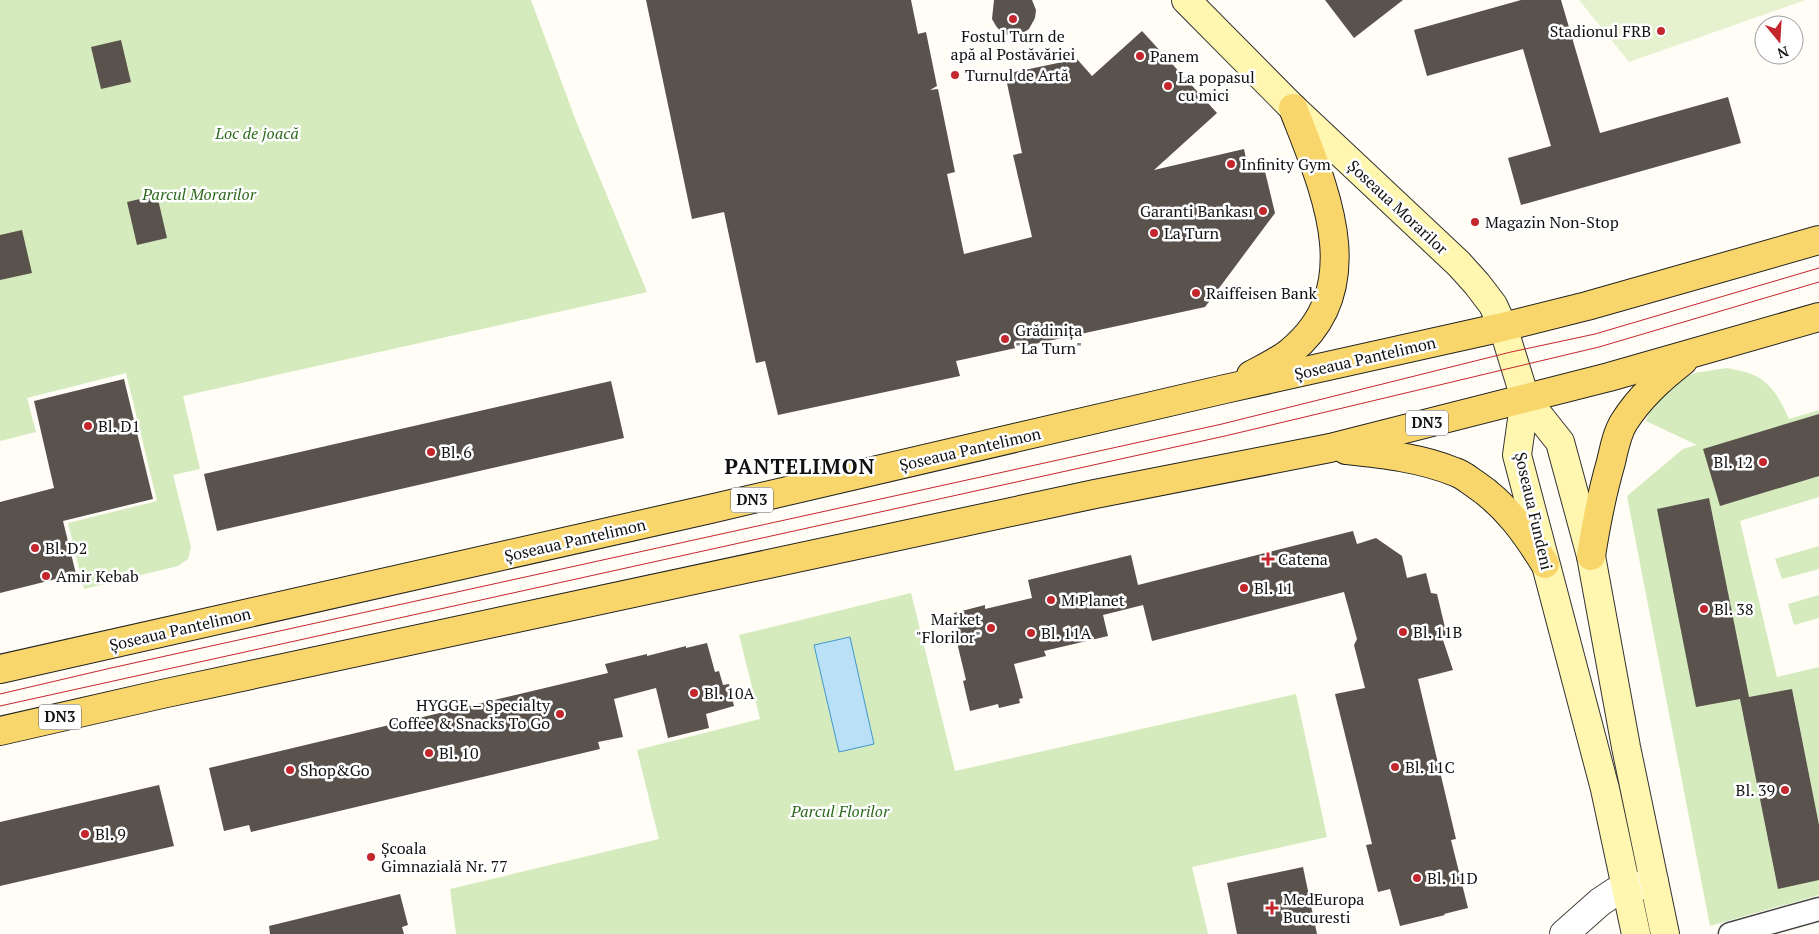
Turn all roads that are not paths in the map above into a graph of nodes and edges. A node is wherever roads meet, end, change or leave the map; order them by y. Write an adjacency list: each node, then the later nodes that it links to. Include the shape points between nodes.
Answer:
1 (1186, 0): 2 (main road, Șoseaua Morarilor)
2 (1293, 108): 5 (main road, Șoseaua Morarilor, via 1466,272 1494,306); 7 (main road, via 1329,209 1335,252 1334,279 1323,312 1304,338 1290,352)
3 (1819, 240): 5 (main road, Șoseaua Pantelimon / DN3)
4 (1819, 317): 6 (main road, DN3)
5 (1503, 327): 7 (main road, Șoseaua Pantelimon / DN3); 8 (main road, Șoseaua Morarilor)
6 (1691, 354): 8 (main road, DN3); 10 (main road, via 1641,398 1623,424 1600,501)
7 (1225, 389): 12 (main road, Șoseaua Pantelimon / DN3)
8 (1524, 398): 9 (main road, DN3); 10 (main road, via 1560,442); 11 (main road, Șoseaua Fundeni, via 1518,455)
9 (1330, 448): 11 (main road, via 1380,453 1457,472 1507,510); 13 (main road, DN3, via 1085,496)
10 (1591, 556): 14 (main road)
11 (1545, 564): 15 (main road, Șoseaua Fundeni, via 1592,736)
12 (0, 669)
13 (0, 731)
14 (1654, 882): 15 (street); 19 (main road)
15 (1626, 888): 17 (street, via 1600,902); 18 (main road, Șoseaua Fundeni)
16 (1819, 909): 20 (street)
17 (1564, 934)
18 (1636, 934)
19 (1665, 934)
20 (1730, 934)

